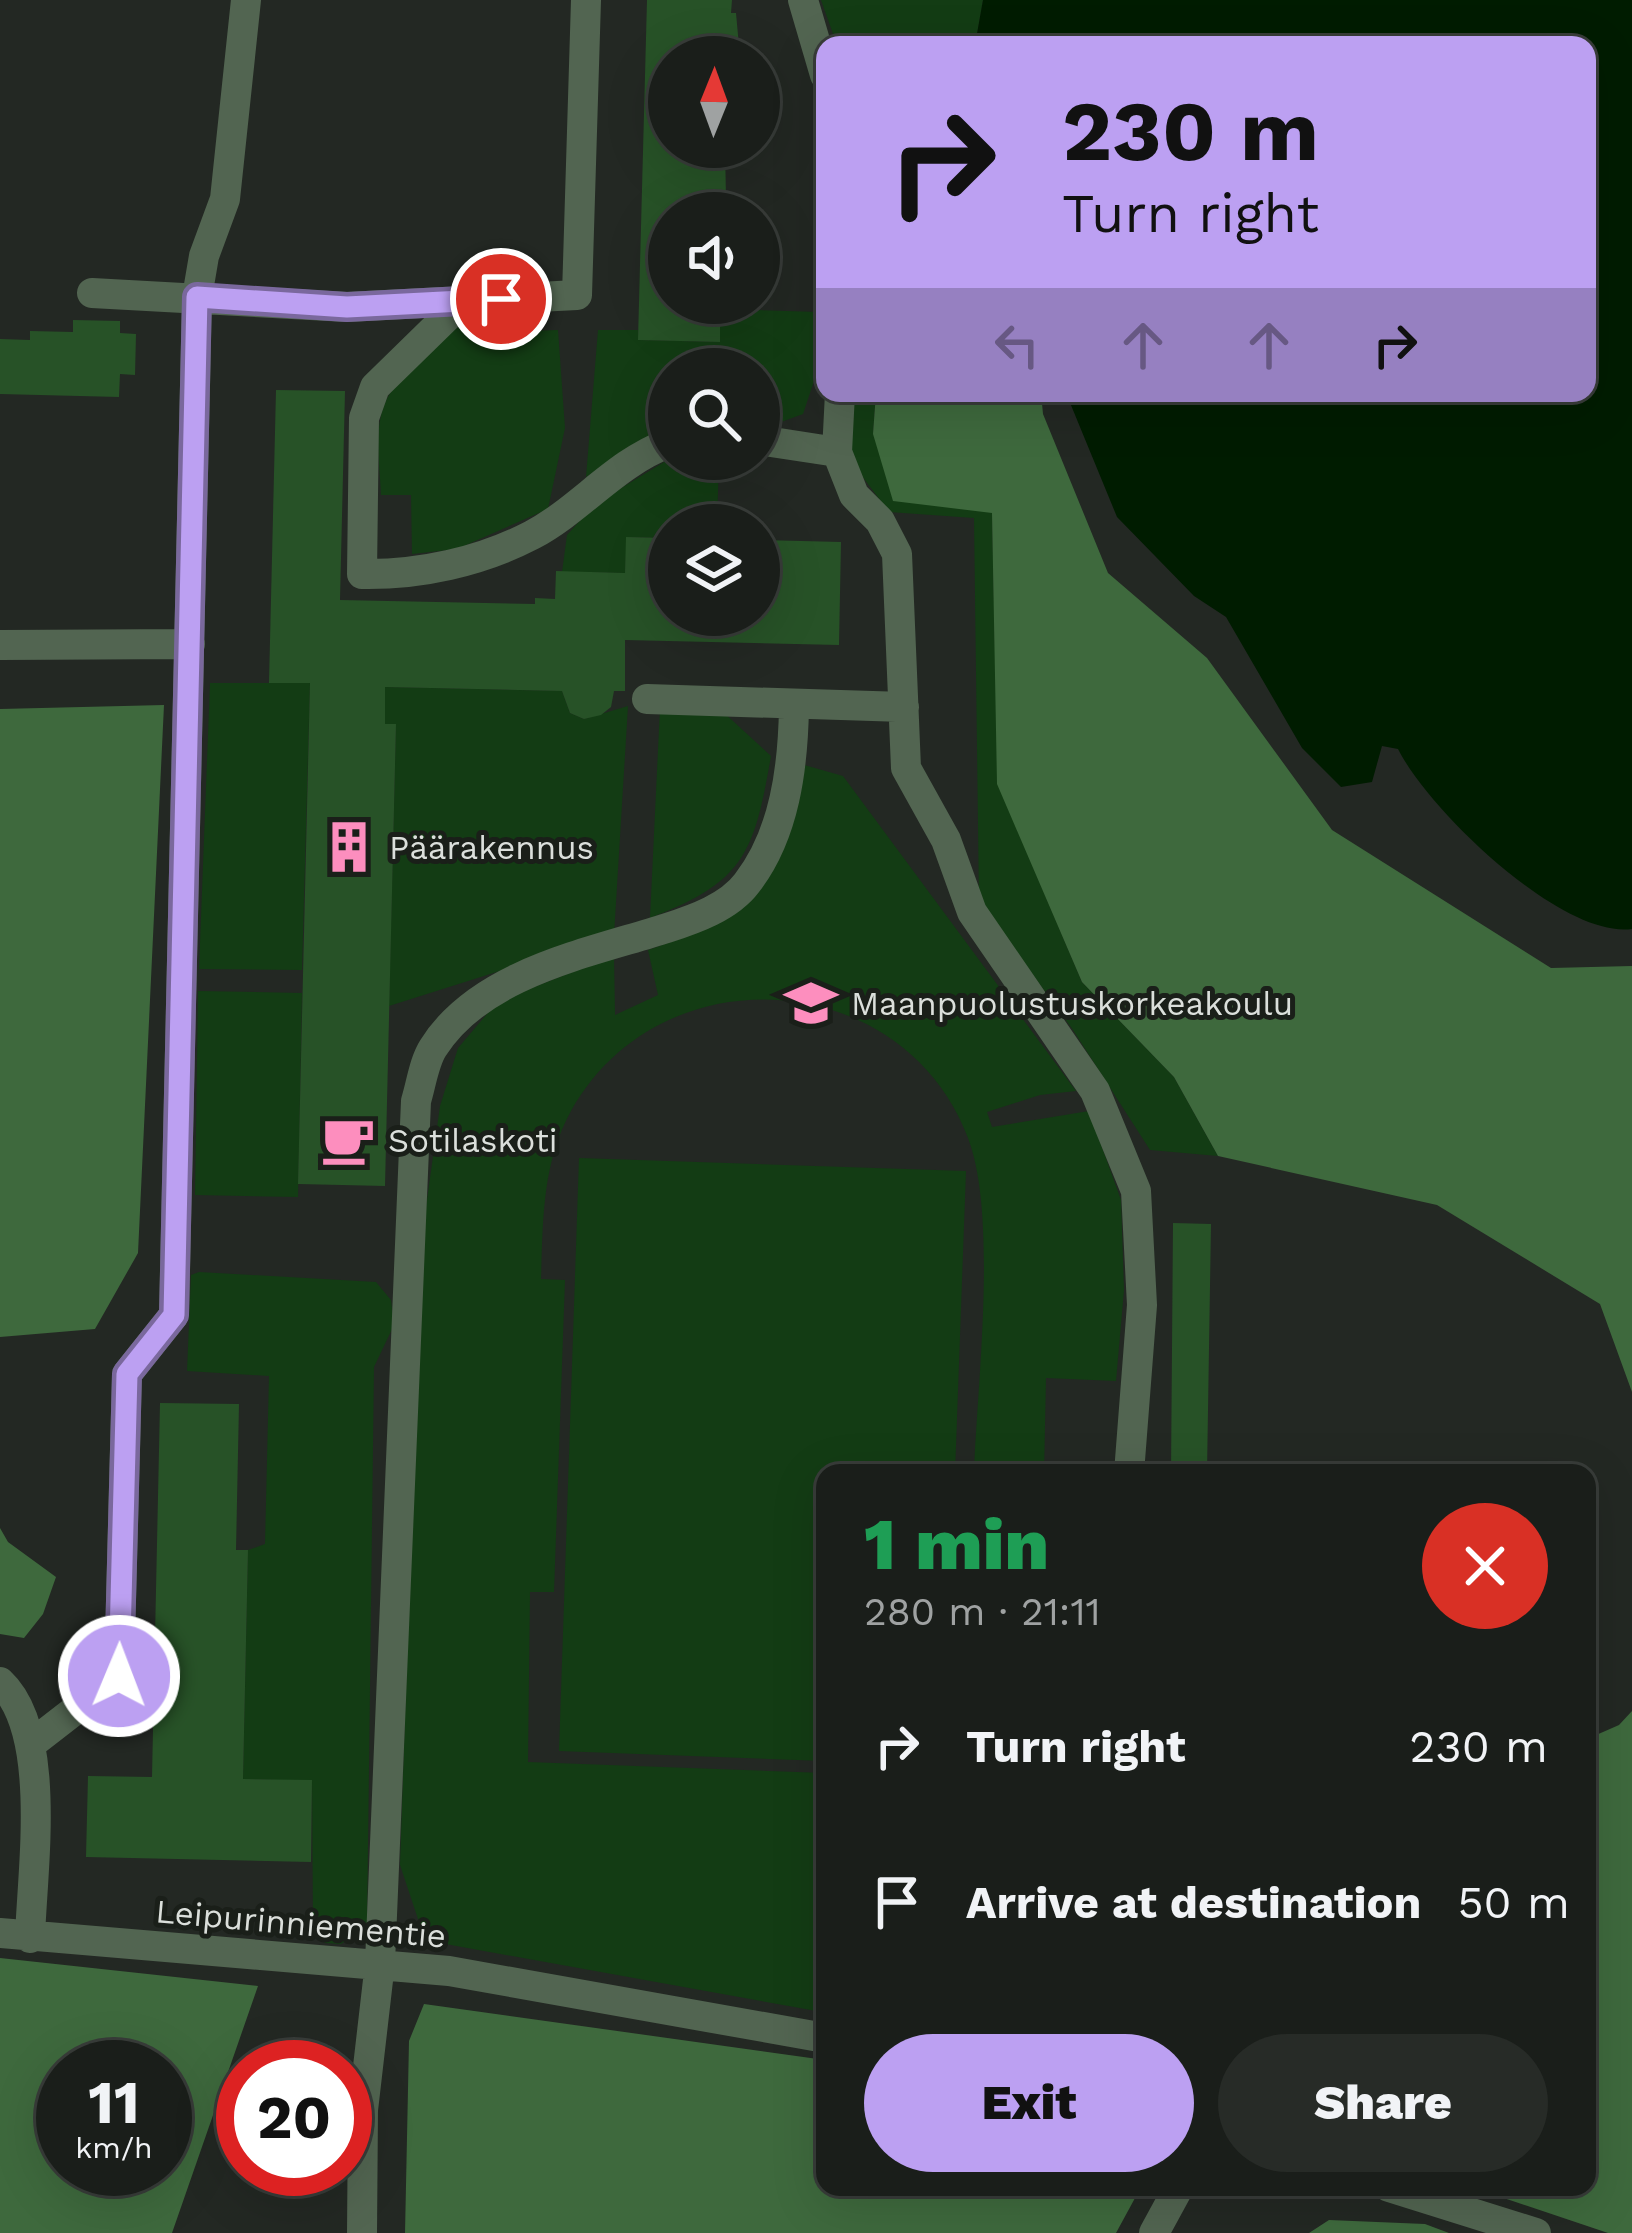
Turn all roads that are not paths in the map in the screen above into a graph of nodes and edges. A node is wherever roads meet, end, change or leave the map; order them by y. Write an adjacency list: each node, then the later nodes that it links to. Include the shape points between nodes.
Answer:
1 (246, 0): 6 (street, via 225,199)
2 (586, 0): 7 (street, via 577,295)
3 (803, 0): 4 (street)
4 (816, 44)
5 (92, 292): 6 (street)
6 (197, 297): 7 (street, via 347,307); 12 (street)
7 (463, 301): 11 (street, via 375,387 364,418 362,574 407,575 533,534)
8 (840, 402): 10 (street)
9 (780, 443): 10 (street)
10 (837, 452): 15 (street, via 854,495 897,554)
11 (648, 453)
12 (190, 644): 13 (street); 19 (street, via 174,1315 127,1374 119,1676)
13 (0, 646)
14 (647, 699): 16 (street)
15 (904, 706): 16 (street); 17 (street, via 906,768 946,840 972,912 1095,1091 1136,1190 1142,1305)
16 (794, 707): 21 (street, via 779,824 747,884 685,922 524,976 481,1000 432,1049 416,1101 409,1216)
17 (1131, 1464)
18 (0, 1682): 19 (street, Leipurinniementie, via 15,1695)
19 (30, 1745): 20 (street, Leipurinniementie, via 34,1785)
20 (15, 1935): 21 (street, Leipurinniementie)
21 (380, 1963): 22 (street, Leipurinniementie); 25 (street, via 363,2110)
22 (816, 2036)
23 (1174, 2196): 26 (street)
24 (1418, 2196): 27 (street)
25 (362, 2233)
26 (1154, 2233)
27 (1536, 2233)

